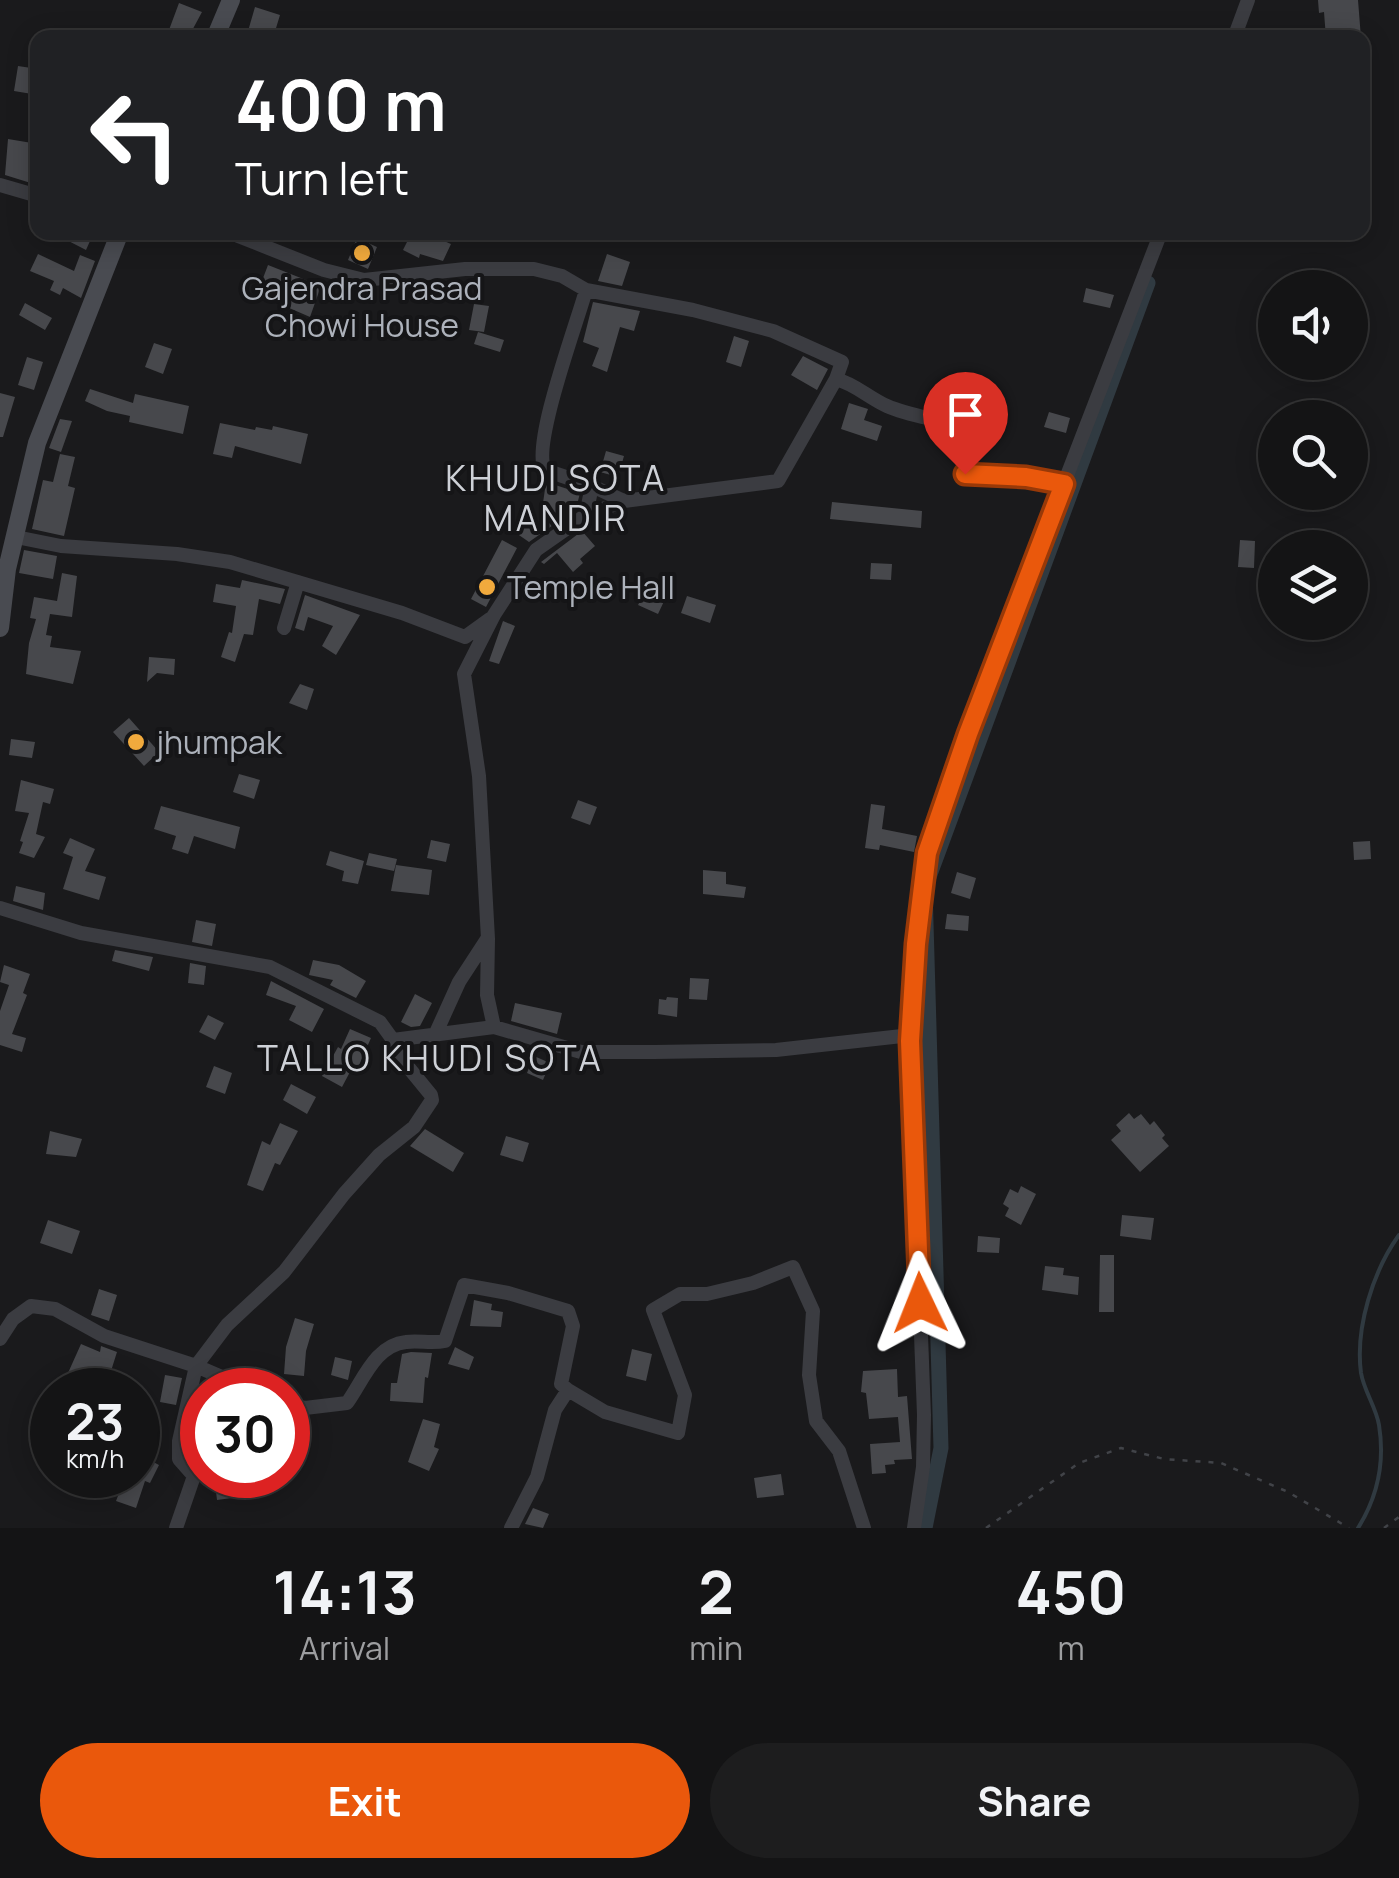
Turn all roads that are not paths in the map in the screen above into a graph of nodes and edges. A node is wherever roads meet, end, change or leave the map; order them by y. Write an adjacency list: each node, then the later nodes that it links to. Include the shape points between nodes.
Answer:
1 (232, 0): 3 (main road)
2 (1248, 0): 4 (street)
3 (219, 30)
4 (1237, 30)
5 (0, 184): 6 (street)
6 (30, 193)
7 (117, 240): 16 (main road, via 37,443)
8 (248, 240): 10 (street, via 364,280 534,269)
9 (1158, 240): 12 (street)
10 (586, 290): 11 (street, via 773,331 836,357); 13 (street, via 541,462 546,470)
11 (844, 381): 12 (street, via 894,409 952,424 965,474); 14 (street, via 778,481)
12 (1064, 484): 27 (street, via 927,853)
13 (592, 486): 14 (street); 15 (street)
14 (624, 501): 15 (street)
15 (586, 516): 19 (street, via 536,550)
16 (16, 537): 17 (main road); 18 (street, via 230,562)
17 (4, 568): 20 (main road)
18 (298, 582): 21 (street); 22 (street)
19 (494, 615): 22 (street); 23 (street)
20 (0, 628)
21 (284, 628)
22 (464, 637): 23 (street)
23 (470, 661): 25 (street, via 464,674 479,776)
24 (0, 908): 29 (street, via 81,933 270,966 380,1022)
25 (488, 939): 26 (street, via 486,995); 28 (street)
26 (494, 1027): 27 (street, via 580,1052 776,1050); 28 (street)
27 (910, 1035): 38 (street, via 924,1415)
28 (434, 1036): 29 (street)
29 (393, 1040): 31 (street, via 432,1100)
30 (0, 1339): 31 (street, via 31,1306 56,1309 104,1336)
31 (196, 1366): 32 (street); 35 (street, via 178,1460 194,1476)
32 (201, 1368)
33 (568, 1390): 34 (street, via 561,1384 573,1326 568,1311 464,1285 445,1341 387,1347 347,1404); 36 (street, via 554,1410 537,1477); 37 (street, via 605,1412 678,1433 686,1395 652,1310 680,1294 707,1294 793,1266 813,1311 809,1375 816,1422 839,1451)
34 (310, 1408)
35 (176, 1528)
36 (510, 1528)
37 (864, 1528)
38 (914, 1528)

